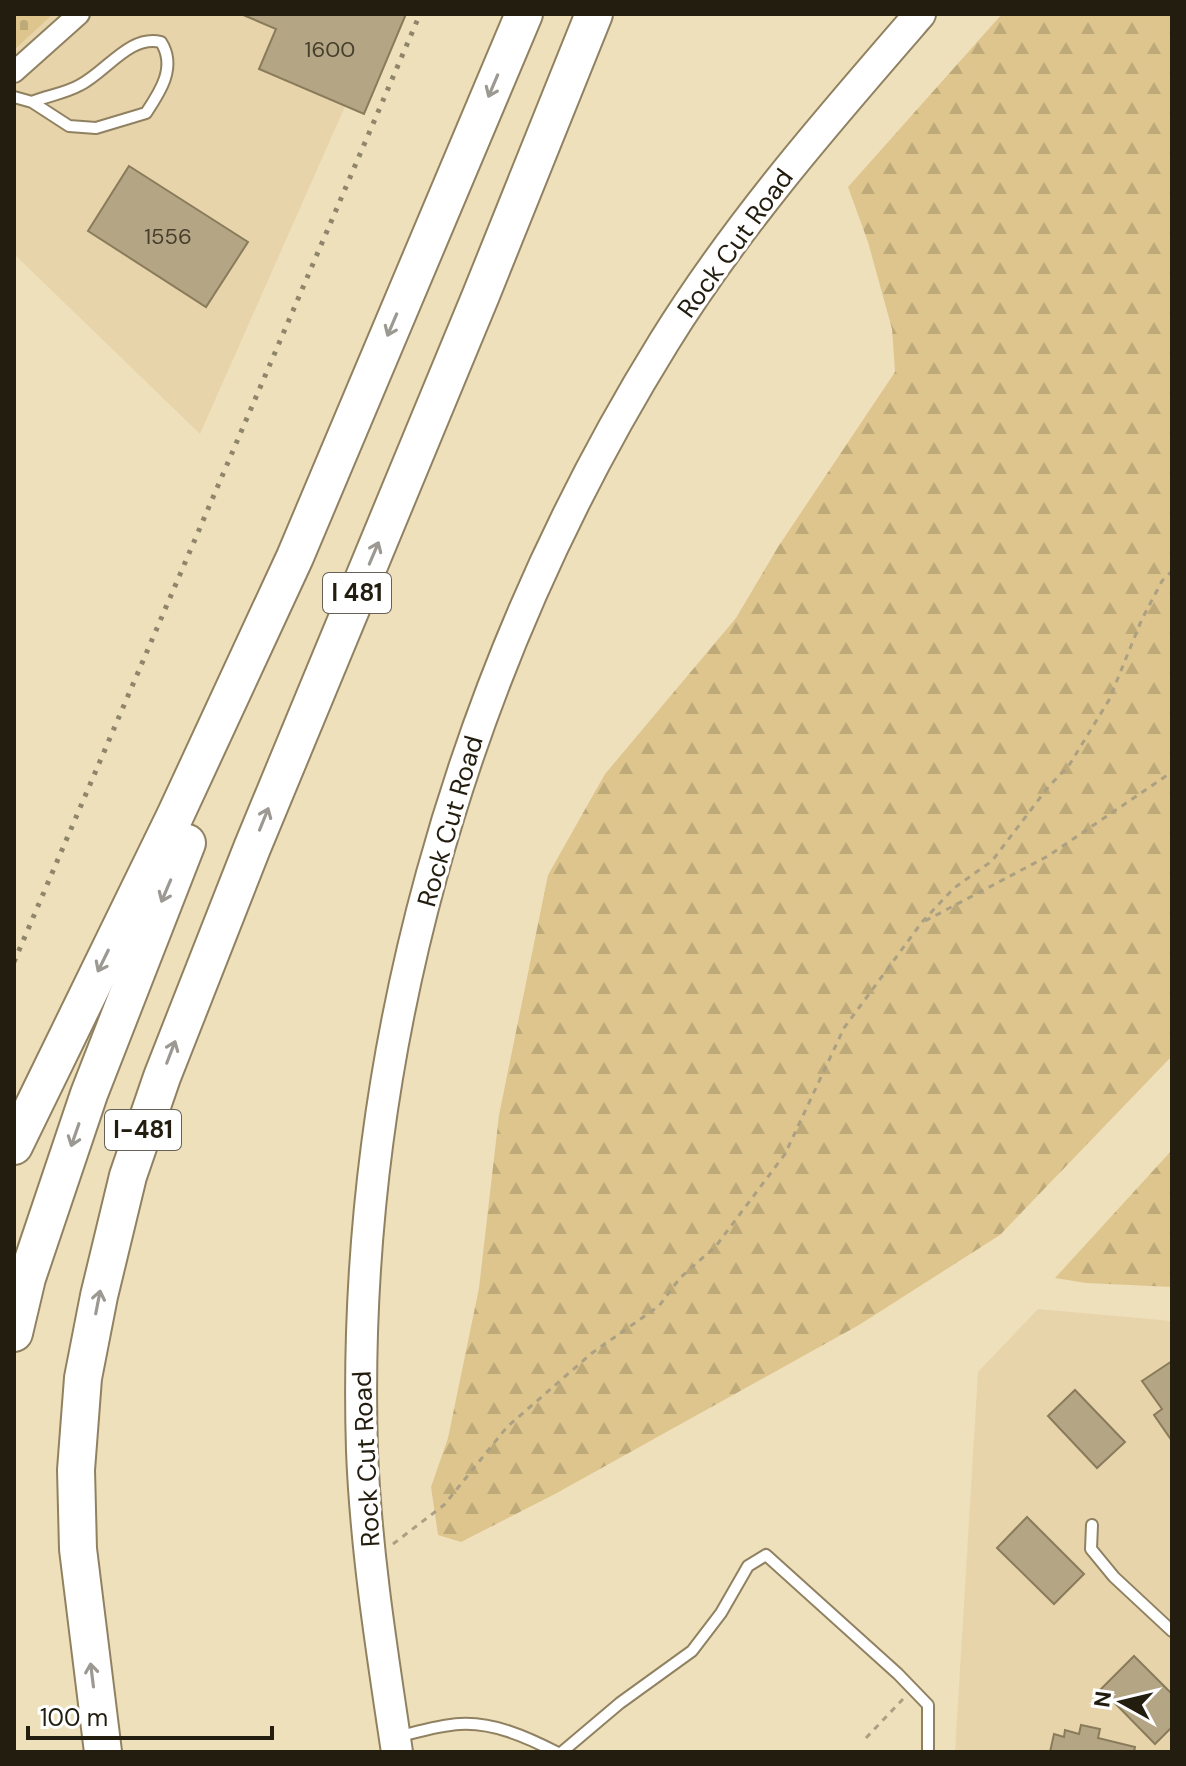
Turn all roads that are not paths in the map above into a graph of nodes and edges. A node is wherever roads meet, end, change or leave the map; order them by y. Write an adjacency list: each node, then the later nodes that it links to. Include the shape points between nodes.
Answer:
1 (79, 14): 6 (street)
2 (524, 14): 10 (highway, I 481, one-way to 10)
3 (594, 14): 9 (highway, I 481)
4 (615, 14): 9 (highway)
5 (920, 14): 16 (main road, Rock Cut Road, via 767,195 665,341 581,491 524,608 446,820 389,1061 374,1171 361,1367 362,1454 375,1610)
6 (14, 72)
7 (14, 97): 8 (lane)
8 (32, 102): 8 (lane, via 80,86 135,44 152,39 166,50 164,84 146,113 96,128 69,126)
9 (481, 295): 11 (highway, I 481, one-way to 9)
10 (295, 557): 12 (highway, I 481, one-way to 12); 13 (highway, one-way to 13, via 226,749 89,1094 27,1278)
11 (235, 891): 17 (highway, I-481, one-way to 11, via 78,1549 76,1470 83,1378 128,1176)
12 (14, 1146)
13 (14, 1333)
14 (1092, 1525): 15 (lane, via 1091,1549)
15 (1172, 1631)
16 (396, 1745): 18 (lane, via 456,1724 480,1724)
17 (103, 1752)
18 (556, 1752)
19 (562, 1752): 20 (lane, via 692,1651 748,1566 766,1555 928,1705)
20 (928, 1752)

